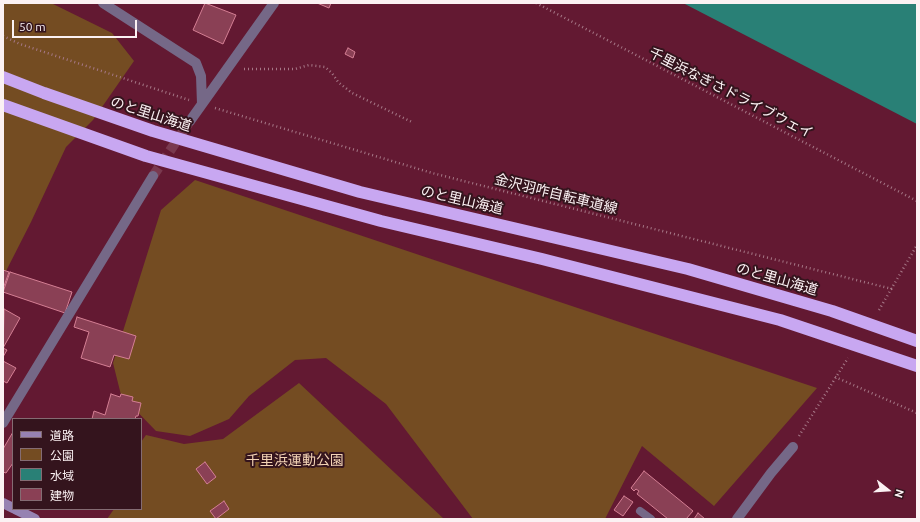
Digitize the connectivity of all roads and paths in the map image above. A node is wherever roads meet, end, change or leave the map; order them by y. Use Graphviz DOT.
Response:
graph roads {
  1 [pos="102,3"];
  2 [pos="274,3"];
  3 [pos="536,3"];
  4 [pos="3,36"];
  5 [pos="229,66"];
  6 [pos="3,77"];
  7 [pos="186,99"];
  8 [pos="202,104"];
  9 [pos="3,105"];
  10 [pos="218,109"];
  11 [pos="190,121"];
  12 [pos="412,122"];
  13 [pos="153,176"];
  14 [pos="917,201"];
  15 [pos="917,245"];
  16 [pos="892,289"];
  17 [pos="878,310"];
  18 [pos="917,341"];
  19 [pos="848,358"];
  20 [pos="917,366"];
  21 [pos="835,377"];
  22 [pos="917,413"];
  23 [pos="3,422"];
  24 [pos="793,447"];
  25 [pos="17,510"];
  26 [pos="640,511"];
  27 [pos="29,518"];
  28 [pos="651,519"];
  29 [pos="737,519"];
  1 -- 8 [label="street"];
  2 -- 5 [label="street"];
  3 -- 14 [label="path, 千里浜なぎさドライブウェイ"];
  4 -- 7 [label="path"];
  5 -- 8 [label="street"];
  5 -- 12 [label="path"];
  6 -- 18 [label="highway, のと里山海道"];
  8 -- 11 [label="street"];
  9 -- 20 [label="highway"];
  10 -- 16 [label="path, 金沢羽咋自転車道線"];
  13 -- 23 [label="street"];
  15 -- 16 [label="path"];
  16 -- 17 [label="path"];
  19 -- 21 [label="path"];
  21 -- 22 [label="path"];
  21 -- 24 [label="path"];
  24 -- 29 [label="street"];
  25 -- 27 [label="street"];
  26 -- 28 [label="lane"];
}
